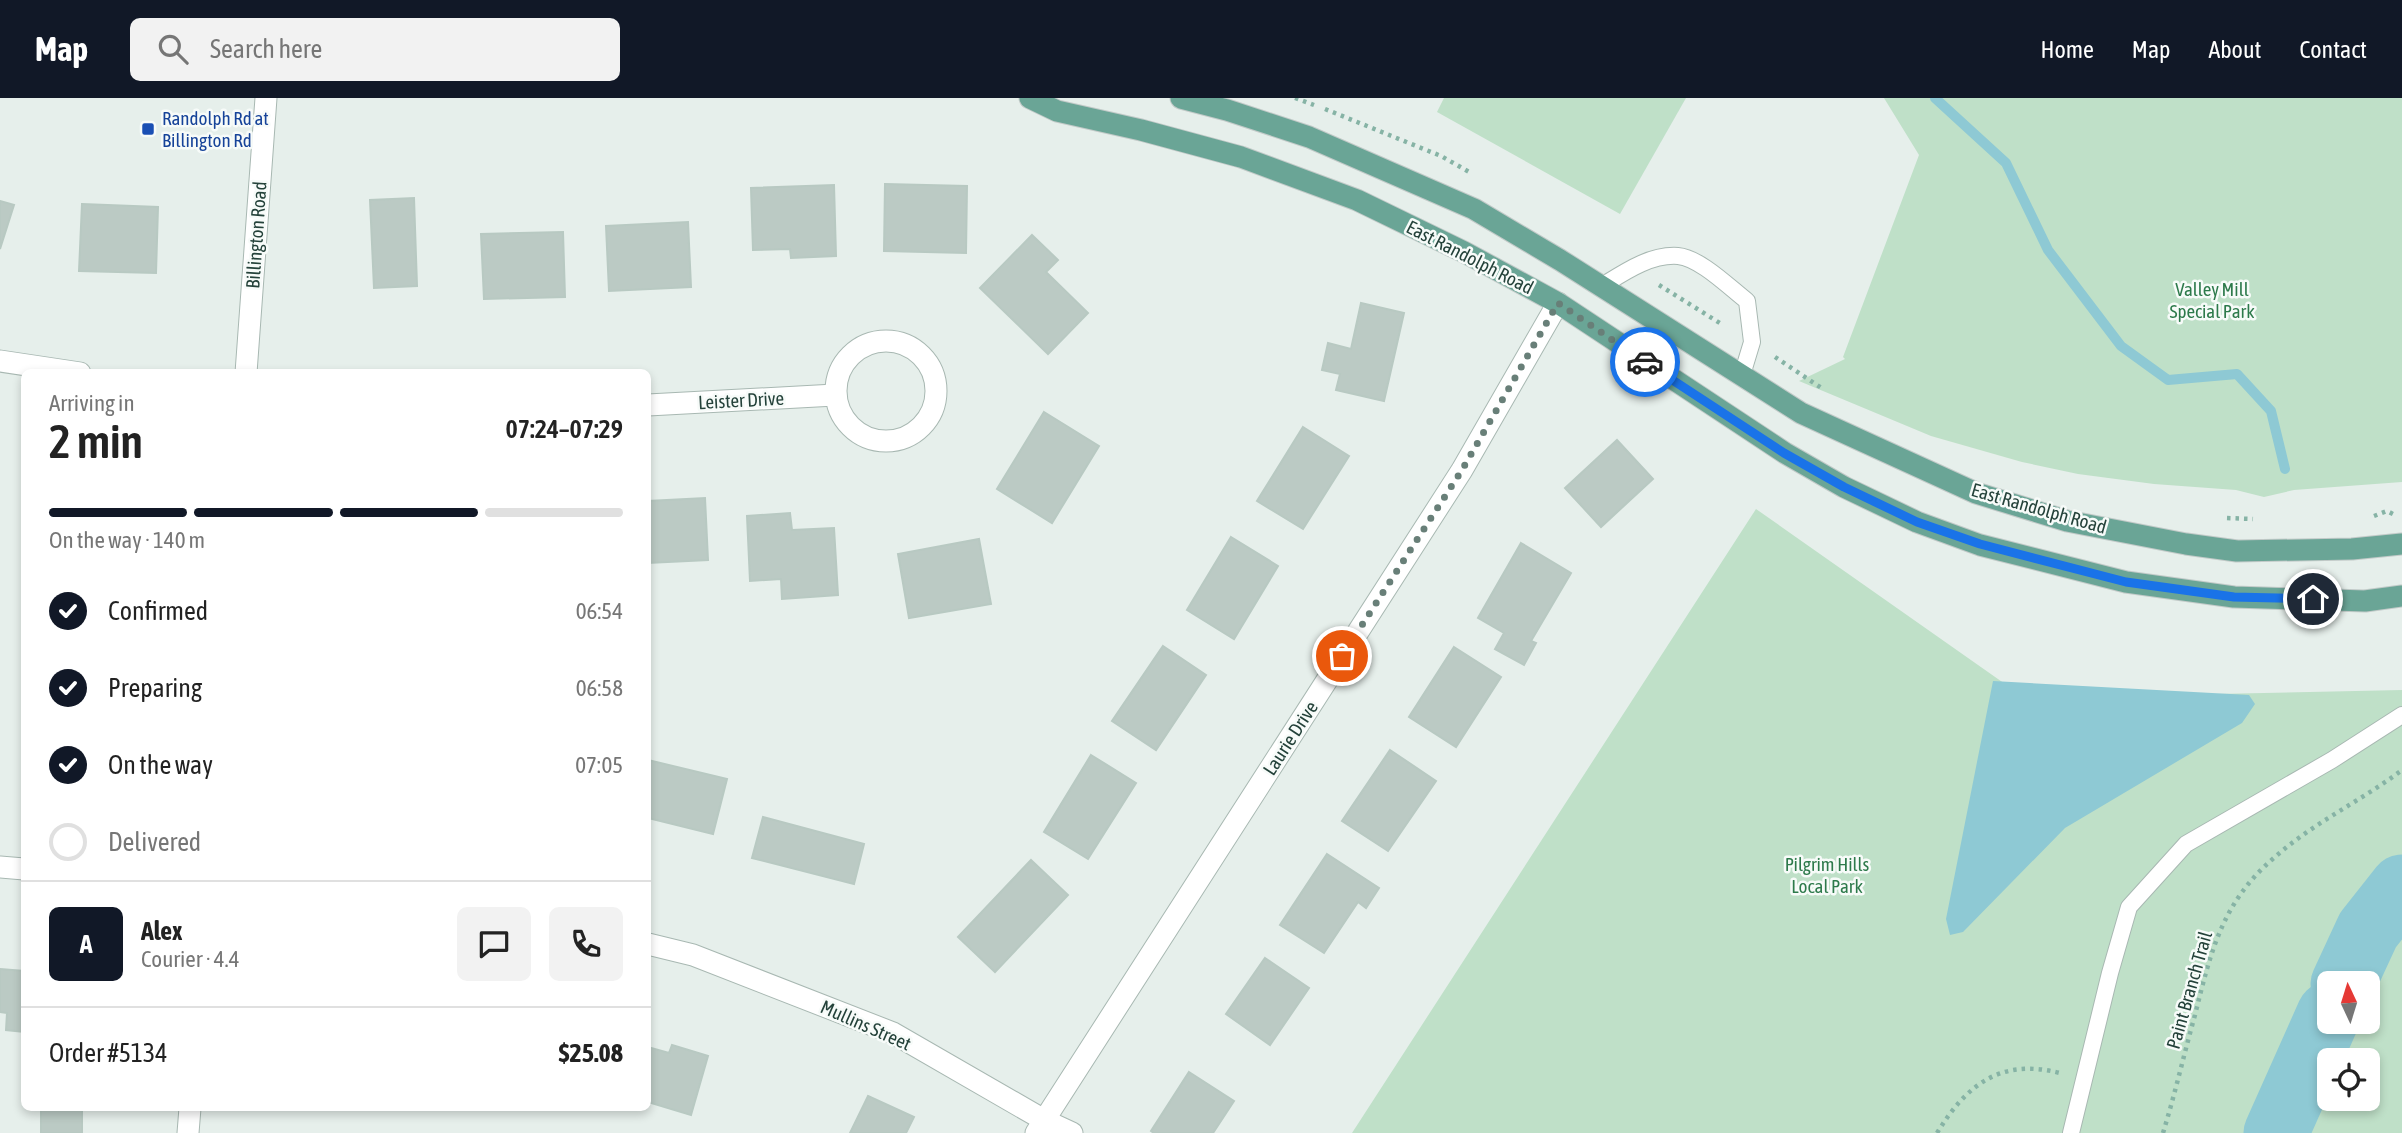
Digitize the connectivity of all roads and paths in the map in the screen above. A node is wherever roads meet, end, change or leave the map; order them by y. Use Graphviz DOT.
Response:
graph roads {
  1 [pos="266,98"];
  2 [pos="1030,98"];
  3 [pos="1181,98"];
  4 [pos="1295,98"];
  5 [pos="1475,176"];
  6 [pos="1631,268"];
  7 [pos="1602,286"];
  8 [pos="1558,303"];
  9 [pos="1752,342"];
  10 [pos="0,361"];
  11 [pos="53,369"];
  12 [pos="246,369"];
  13 [pos="1742,375"];
  14 [pos="1831,394"];
  15 [pos="835,395"];
  16 [pos="651,405"];
  17 [pos="2402,516"];
  18 [pos="2363,517"];
  19 [pos="2220,518"];
  20 [pos="2260,519"];
  21 [pos="2402,544"];
  22 [pos="2402,596"];
  23 [pos="2402,715"];
  24 [pos="2402,770"];
  25 [pos="0,867"];
  26 [pos="21,869"];
  27 [pos="651,945"];
  28 [pos="2084,1080"];
  29 [pos="190,1111"];
  30 [pos="1040,1127"];
  31 [pos="188,1133"];
  32 [pos="1072,1133"];
  33 [pos="1937,1133"];
  34 [pos="2071,1133"];
  35 [pos="2163,1133"];
  1 -- 12 [label="street, Billington Road"];
  2 -- 8 [label="main road, East Randolph Road"];
  3 -- 7 [label="main road, East Randolph Road"];
  4 -- 5 [label="path"];
  6 -- 7 [label="lane"];
  6 -- 9 [label="path"];
  6 -- 9 [label="lane"];
  7 -- 13 [label="main road, East Randolph Road"];
  8 -- 22 [label="main road, East Randolph Road"];
  8 -- 30 [label="street, Laurie Drive"];
  9 -- 13 [label="lane"];
  9 -- 14 [label="path"];
  10 -- 11 [label="street"];
  13 -- 21 [label="main road, East Randolph Road"];
  15 -- 15 [label="street"];
  15 -- 16 [label="street, Leister Drive"];
  17 -- 18 [label="path"];
  19 -- 20 [label="path"];
  23 -- 28 [label="lane"];
  24 -- 35 [label="path, Paint Branch Trail"];
  25 -- 26 [label="street"];
  27 -- 30 [label="street, Mullins Street"];
  28 -- 33 [label="path"];
  28 -- 34 [label="lane"];
  29 -- 31 [label="street"];
  30 -- 32 [label="street, Mullins Street"];
}
